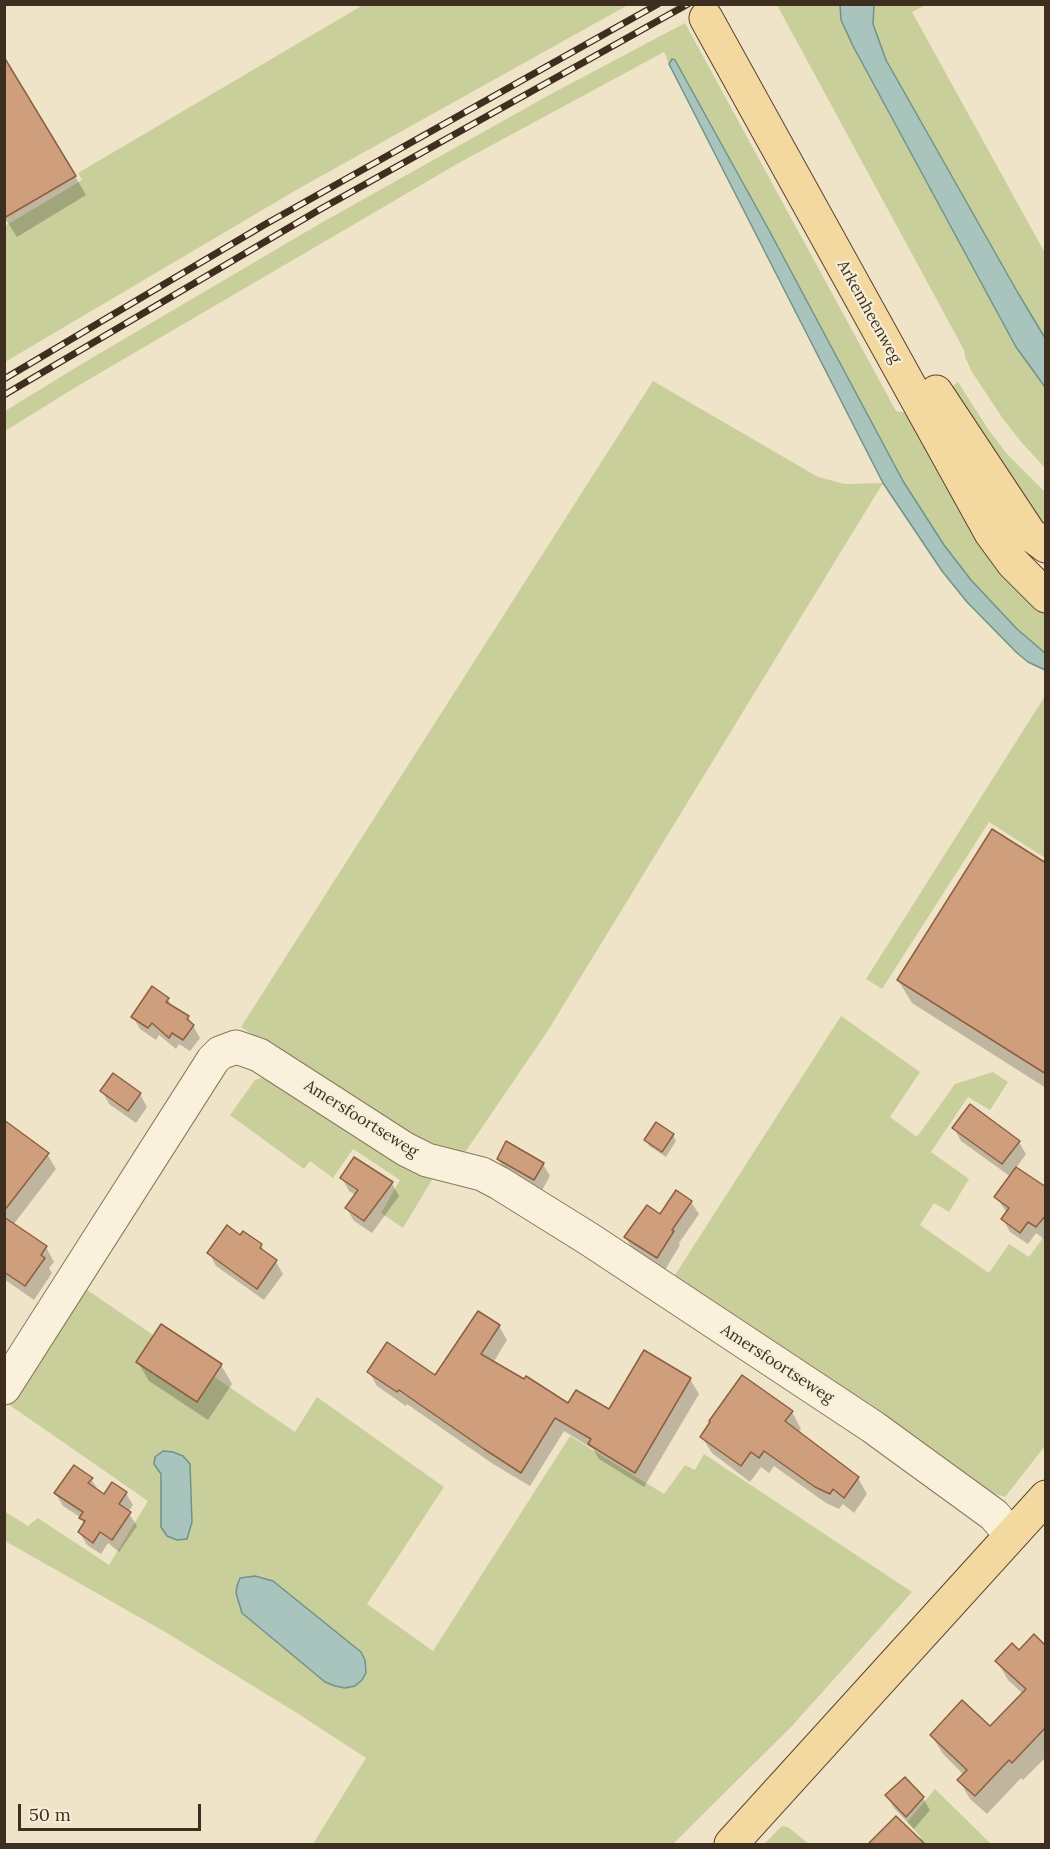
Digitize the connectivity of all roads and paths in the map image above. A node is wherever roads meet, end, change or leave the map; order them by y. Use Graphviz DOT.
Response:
graph roads {
  1 [pos="715,11"];
  2 [pos="1046,546"];
  3 [pos="1046,596"];
  4 [pos="4,1388"];
  5 [pos="1046,1497"];
  6 [pos="1011,1535"];
  7 [pos="731,1845"];
  1 -- 2 [label="main road, Arkemheenweg"];
  1 -- 3 [label="main road, Arkemheenweg"];
  4 -- 6 [label="street, Amersfoortseweg"];
  5 -- 6 [label="main road"];
  6 -- 7 [label="main road"];
}
